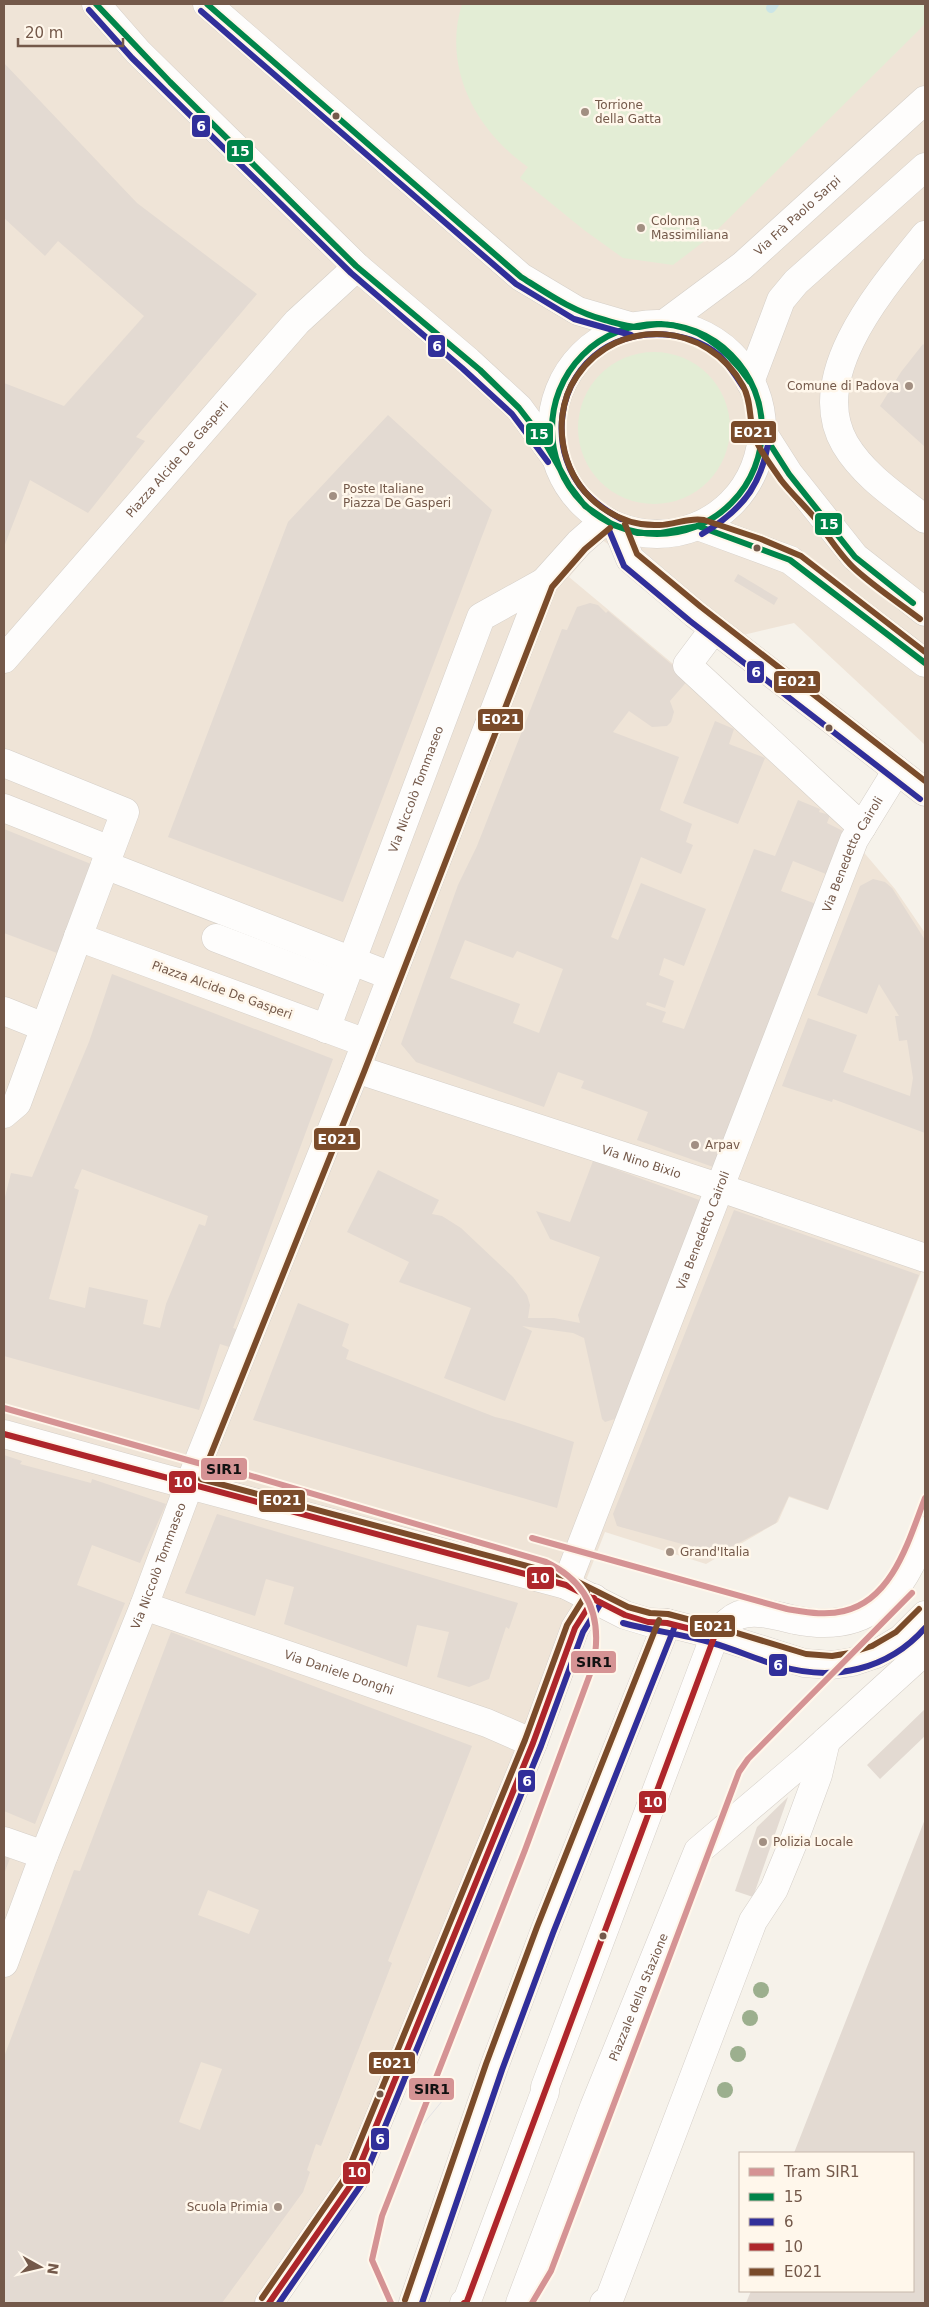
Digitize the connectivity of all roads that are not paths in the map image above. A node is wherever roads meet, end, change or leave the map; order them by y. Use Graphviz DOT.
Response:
graph roads {
  1 [pos="96,4"];
  2 [pos="207,4"];
  3 [pos="925,100"];
  4 [pos="925,167"];
  5 [pos="925,235"];
  6 [pos="357,267"];
  7 [pos="664,324"];
  8 [pos="633,327"];
  9 [pos="750,382"];
  10 [pos="761,430"];
  11 [pos="555,457"];
  12 [pos="925,519"];
  13 [pos="611,524"];
  14 [pos="698,526"];
  15 [pos="544,582"];
  16 [pos="925,612"];
  17 [pos="714,629"];
  18 [pos="4,659"];
  19 [pos="925,663"];
  20 [pos="4,764"];
  21 [pos="897,770"];
  22 [pos="925,792"];
  23 [pos="4,808"];
  24 [pos="862,827"];
  25 [pos="107,858"];
  26 [pos="78,937"];
  27 [pos="216,938"];
  28 [pos="352,960"];
  29 [pos="205,965"];
  30 [pos="391,976"];
  31 [pos="342,986"];
  32 [pos="4,1012"];
  33 [pos="329,1020"];
  34 [pos="44,1027"];
  35 [pos="366,1043"];
  36 [pos="356,1069"];
  37 [pos="4,1114"];
  38 [pos="721,1188"];
  39 [pos="925,1258"];
  40 [pos="4,1434"];
  41 [pos="189,1485"];
  42 [pos="925,1531"];
  43 [pos="566,1585"];
  44 [pos="594,1598"];
  45 [pos="144,1606"];
  46 [pos="925,1615"];
  47 [pos="667,1623"];
  48 [pos="715,1635"];
  49 [pos="925,1651"];
  50 [pos="826,1741"];
  51 [pos="533,1743"];
  52 [pos="4,1841"];
  53 [pos="44,1854"];
  54 [pos="4,1963"];
  55 [pos="352,2182"];
  56 [pos="269,2303"];
  57 [pos="293,2303"];
  58 [pos="413,2303"];
  59 [pos="464,2303"];
  60 [pos="520,2303"];
  61 [pos="604,2303"];
  1 -- 6 [label="street"];
  2 -- 8 [label="street"];
  3 -- 7 [label="street, Via Frà Paolo Sarpi"];
  4 -- 9 [label="street"];
  5 -- 12 [label="street"];
  6 -- 11 [label="street"];
  6 -- 18 [label="street, Piazza Alcide De Gasperi"];
  7 -- 8 [label="street"];
  7 -- 9 [label="street"];
  8 -- 11 [label="street"];
  9 -- 10 [label="street"];
  10 -- 14 [label="street"];
  10 -- 16 [label="street"];
  11 -- 13 [label="street"];
  13 -- 14 [label="street"];
  13 -- 15 [label="street, Via Niccolò Tommaseo"];
  13 -- 17 [label="street"];
  14 -- 19 [label="street"];
  15 -- 28 [label="street, Via Niccolò Tommaseo"];
  15 -- 30 [label="street, Via Niccolò Tommaseo"];
  17 -- 21 [label="street"];
  17 -- 24 [label="street"];
  20 -- 25 [label="street"];
  21 -- 22 [label="street"];
  21 -- 24 [label="street, Via Benedetto Cairoli"];
  23 -- 25 [label="street"];
  24 -- 38 [label="street, Via Benedetto Cairoli"];
  25 -- 26 [label="street"];
  25 -- 28 [label="street"];
  26 -- 33 [label="street, Piazza Alcide De Gasperi"];
  26 -- 34 [label="street"];
  27 -- 31 [label="street"];
  28 -- 30 [label="street"];
  28 -- 31 [label="street, Via Niccolò Tommaseo"];
  29 -- 33 [label="street"];
  30 -- 35 [label="street, Via Niccolò Tommaseo"];
  31 -- 33 [label="street, Via Niccolò Tommaseo"];
  32 -- 34 [label="street"];
  33 -- 35 [label="street, Piazza Alcide De Gasperi"];
  34 -- 37 [label="street"];
  35 -- 36 [label="street, Via Niccolò Tommaseo"];
  36 -- 38 [label="street, Via Nino Bixio"];
  36 -- 41 [label="street, Via Niccolò Tommaseo"];
  38 -- 39 [label="street, Via Nino Bixio"];
  38 -- 43 [label="street, Via Benedetto Cairoli"];
  40 -- 41 [label="street"];
  41 -- 43 [label="street"];
  41 -- 45 [label="street, Via Niccolò Tommaseo"];
  42 -- 48 [label="street"];
  43 -- 44 [label="street"];
  44 -- 47 [label="street"];
  44 -- 51 [label="street"];
  45 -- 51 [label="street, Via Daniele Donghi"];
  45 -- 53 [label="street, Via Niccolò Tommaseo"];
  46 -- 48 [label="street"];
  47 -- 48 [label="street"];
  47 -- 58 [label="street"];
  48 -- 59 [label="street"];
  49 -- 50 [label="street, Piazzale della Stazione"];
  50 -- 60 [label="street, Piazzale della Stazione"];
  50 -- 61 [label="street"];
  51 -- 55 [label="street"];
  52 -- 53 [label="street"];
  53 -- 54 [label="street, Via Niccolò Tommaseo"];
  55 -- 56 [label="street"];
  55 -- 57 [label="street"];
}
